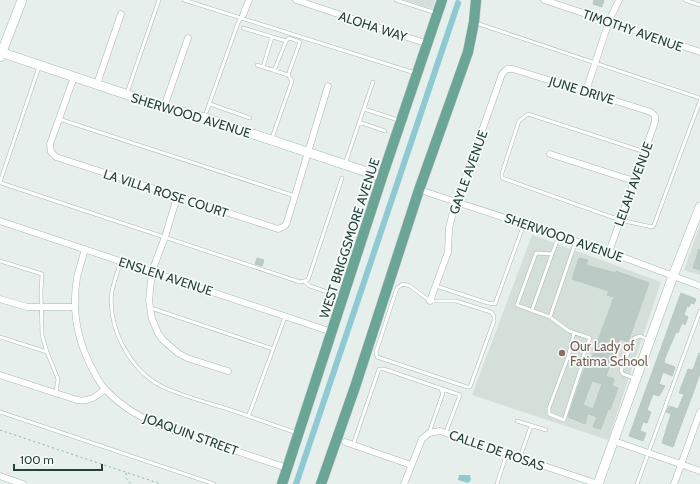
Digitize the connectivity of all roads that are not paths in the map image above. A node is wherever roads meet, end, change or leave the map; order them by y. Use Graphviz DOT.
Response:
graph roads {
  1 [pos="22,0"];
  2 [pos="159,0"];
  3 [pos="184,0"];
  4 [pos="249,0"];
  5 [pos="296,0"];
  6 [pos="396,0"];
  7 [pos="442,0"];
  8 [pos="476,0"];
  9 [pos="544,0"];
  10 [pos="619,0"];
  11 [pos="685,0"];
  12 [pos="700,5"];
  13 [pos="121,14"];
  14 [pos="438,14"];
  15 [pos="242,16"];
  16 [pos="474,22"];
  17 [pos="609,22"];
  18 [pos="243,28"];
  19 [pos="272,37"];
  20 [pos="188,38"];
  21 [pos="286,41"];
  22 [pos="428,44"];
  23 [pos="700,52"];
  24 [pos="1,54"];
  25 [pos="596,62"];
  26 [pos="257,65"];
  27 [pos="39,66"];
  28 [pos="263,67"];
  29 [pos="507,69"];
  30 [pos="274,71"];
  31 [pos="417,74"];
  32 [pos="288,75"];
  33 [pos="74,77"];
  34 [pos="373,82"];
  35 [pos="97,84"];
  36 [pos="328,86"];
  37 [pos="586,91"];
  38 [pos="126,94"];
  39 [pos="700,98"];
  40 [pos="700,101"];
  41 [pos="210,104"];
  42 [pos="164,107"];
  43 [pos="364,109"];
  44 [pos="655,116"];
  45 [pos="205,118"];
  46 [pos="250,118"];
  47 [pos="59,119"];
  48 [pos="401,121"];
  49 [pos="359,122"];
  50 [pos="385,130"];
  51 [pos="271,140"];
  52 [pos="308,152"];
  53 [pos="645,152"];
  54 [pos="550,154"];
  55 [pos="345,165"];
  56 [pos="382,177"];
  57 [pos="342,178"];
  58 [pos="0,182"];
  59 [pos="634,182"];
  60 [pos="426,192"];
  61 [pos="295,196"];
  62 [pos="177,197"];
  63 [pos="457,202"];
  64 [pos="700,207"];
  65 [pos="620,220"];
  66 [pos="0,221"];
  67 [pos="524,224"];
  68 [pos="559,235"];
  69 [pos="165,237"];
  70 [pos="576,241"];
  71 [pos="85,249"];
  72 [pos="609,252"];
  73 [pos="552,254"];
  74 [pos="0,261"];
  75 [pos="121,261"];
  76 [pos="152,271"];
  77 [pos="674,276"];
  78 [pos="305,282"];
  79 [pos="436,286"];
  80 [pos="700,286"];
  81 [pos="343,297"];
  82 [pos="0,299"];
  83 [pos="430,301"];
  84 [pos="74,307"];
  85 [pos="42,308"];
  86 [pos="149,308"];
  87 [pos="532,310"];
  88 [pos="700,311"];
  89 [pos="285,316"];
  90 [pos="550,317"];
  91 [pos="332,332"];
  92 [pos="574,333"];
  93 [pos="0,337"];
  94 [pos="651,340"];
  95 [pos="273,349"];
  96 [pos="47,352"];
  97 [pos="568,357"];
  98 [pos="581,362"];
  99 [pos="228,371"];
  100 [pos="0,375"];
  101 [pos="637,379"];
  102 [pos="440,388"];
  103 [pos="105,389"];
  104 [pos="56,394"];
  105 [pos="0,412"];
  106 [pos="700,412"];
  107 [pos="248,416"];
  108 [pos="517,421"];
  109 [pos="531,426"];
  110 [pos="546,430"];
  111 [pos="446,432"];
  112 [pos="429,433"];
  113 [pos="298,434"];
  114 [pos="344,442"];
  115 [pos="614,442"];
  116 [pos="353,444"];
  117 [pos="507,453"];
  118 [pos="648,453"];
  119 [pos="520,457"];
  120 [pos="411,465"];
  121 [pos="681,465"];
  122 [pos="287,468"];
  123 [pos="700,471"];
  124 [pos="0,476"];
  125 [pos="23,484"];
  126 [pos="214,484"];
  127 [pos="282,484"];
  128 [pos="321,484"];
  129 [pos="404,484"];
  130 [pos="497,484"];
  131 [pos="598,484"];
  132 [pos="637,484"];
  133 [pos="674,484"];
  1 -- 24 [label="street"];
  2 -- 38 [label="lane"];
  3 -- 15 [label="lane"];
  4 -- 15 [label="street"];
  5 -- 22 [label="street, ALOHA WAY"];
  6 -- 14 [label="lane"];
  7 -- 14 [label="main road, WEST BRIGGSMORE AVENUE"];
  8 -- 16 [label="main road"];
  9 -- 17 [label="street, TIMOTHY AVENUE"];
  10 -- 17 [label="street"];
  11 -- 12 [label="lane"];
  13 -- 35 [label="street"];
  14 -- 22 [label="main road, WEST BRIGGSMORE AVENUE"];
  15 -- 31 [label="lane"];
  15 -- 41 [label="lane"];
  16 -- 25 [label="lane"];
  16 -- 128 [label="main road"];
  17 -- 23 [label="street, TIMOTHY AVENUE"];
  17 -- 25 [label="street"];
  18 -- 19 [label="lane"];
  19 -- 21 [label="lane"];
  19 -- 28 [label="lane"];
  20 -- 42 [label="street"];
  21 -- 30 [label="lane"];
  21 -- 32 [label="lane"];
  22 -- 31 [label="main road, WEST BRIGGSMORE AVENUE"];
  24 -- 27 [label="street, SHERWOOD AVENUE"];
  25 -- 37 [label="street"];
  25 -- 39 [label="lane"];
  26 -- 28 [label="lane"];
  27 -- 33 [label="street, SHERWOOD AVENUE"];
  27 -- 58 [label="lane"];
  28 -- 30 [label="lane"];
  29 -- 37 [label="street, JUNE DRIVE"];
  29 -- 63 [label="street, GAYLE AVENUE"];
  30 -- 32 [label="lane"];
  31 -- 48 [label="main road, WEST BRIGGSMORE AVENUE"];
  32 -- 51 [label="lane"];
  33 -- 35 [label="street, SHERWOOD AVENUE"];
  33 -- 47 [label="street, LA VILLA ROSE COURT"];
  34 -- 43 [label="lane"];
  35 -- 38 [label="street, SHERWOOD AVENUE"];
  36 -- 52 [label="street, LA VILLA ROSE COURT"];
  37 -- 44 [label="street, JUNE DRIVE"];
  38 -- 42 [label="street, SHERWOOD AVENUE"];
  40 -- 65 [label="lane"];
  41 -- 45 [label="lane"];
  41 -- 46 [label="lane"];
  42 -- 45 [label="street, SHERWOOD AVENUE"];
  43 -- 48 [label="lane"];
  43 -- 49 [label="lane"];
  44 -- 53 [label="street, LELAH AVENUE"];
  45 -- 51 [label="street, SHERWOOD AVENUE"];
  47 -- 61 [label="lane"];
  47 -- 62 [label="street, LA VILLA ROSE COURT"];
  48 -- 56 [label="main road, WEST BRIGGSMORE AVENUE"];
  49 -- 50 [label="lane"];
  49 -- 55 [label="lane"];
  51 -- 52 [label="street, SHERWOOD AVENUE"];
  52 -- 55 [label="street, SHERWOOD AVENUE"];
  52 -- 61 [label="street, LA VILLA ROSE COURT"];
  53 -- 59 [label="street, LELAH AVENUE"];
  53 -- 65 [label="lane"];
  54 -- 59 [label="street"];
  55 -- 56 [label="street, SHERWOOD AVENUE"];
  56 -- 81 [label="main road, WEST BRIGGSMORE AVENUE"];
  57 -- 78 [label="lane"];
  58 -- 69 [label="lane"];
  59 -- 65 [label="street, LELAH AVENUE"];
  60 -- 63 [label="street, SHERWOOD AVENUE"];
  61 -- 62 [label="street, LA VILLA ROSE COURT"];
  62 -- 69 [label="street"];
  63 -- 67 [label="street, SHERWOOD AVENUE"];
  63 -- 79 [label="street, GAYLE AVENUE"];
  64 -- 77 [label="street"];
  65 -- 72 [label="street, LELAH AVENUE"];
  66 -- 71 [label="street, ENSLEN AVENUE"];
  67 -- 68 [label="street, SHERWOOD AVENUE"];
  67 -- 79 [label="lane"];
  68 -- 70 [label="street, SHERWOOD AVENUE"];
  68 -- 73 [label="lane"];
  69 -- 76 [label="street"];
  69 -- 78 [label="lane"];
  70 -- 72 [label="street, SHERWOOD AVENUE"];
  70 -- 90 [label="lane"];
  71 -- 75 [label="street, ENSLEN AVENUE"];
  71 -- 84 [label="street, JOAQUIN STREET"];
  72 -- 77 [label="street, SHERWOOD AVENUE"];
  73 -- 87 [label="lane"];
  73 -- 87 [label="lane"];
  74 -- 85 [label="lane"];
  75 -- 76 [label="street, ENSLEN AVENUE"];
  75 -- 107 [label="lane"];
  76 -- 86 [label="street"];
  76 -- 89 [label="street, ENSLEN AVENUE"];
  77 -- 80 [label="street, SHERWOOD AVENUE"];
  77 -- 94 [label="street"];
  78 -- 81 [label="lane"];
  79 -- 83 [label="street, GAYLE AVENUE"];
  81 -- 91 [label="main road, WEST BRIGGSMORE AVENUE"];
  82 -- 85 [label="street"];
  83 -- 83 [label="lane"];
  84 -- 85 [label="street"];
  84 -- 103 [label="street, JOAQUIN STREET"];
  85 -- 96 [label="lane"];
  86 -- 95 [label="lane"];
  86 -- 99 [label="street"];
  87 -- 90 [label="lane"];
  88 -- 118 [label="lane"];
  89 -- 91 [label="street, ENSLEN AVENUE"];
  89 -- 95 [label="lane"];
  90 -- 92 [label="lane"];
  91 -- 113 [label="main road, WEST BRIGGSMORE AVENUE"];
  92 -- 97 [label="lane"];
  92 -- 98 [label="lane"];
  93 -- 96 [label="lane"];
  94 -- 101 [label="street"];
  94 -- 101 [label="lane"];
  95 -- 107 [label="lane"];
  96 -- 104 [label="lane"];
  97 -- 98 [label="lane"];
  97 -- 98 [label="lane"];
  100 -- 104 [label="street"];
  101 -- 115 [label="street"];
  102 -- 111 [label="lane"];
  102 -- 112 [label="lane"];
  102 -- 116 [label="lane"];
  103 -- 104 [label="street"];
  103 -- 122 [label="street, JOAQUIN STREET"];
  105 -- 126 [label="lane"];
  106 -- 121 [label="street"];
  107 -- 113 [label="lane"];
  108 -- 109 [label="lane"];
  109 -- 110 [label="lane"];
  109 -- 119 [label="lane"];
  111 -- 112 [label="street, CALLE DE ROSAS"];
  111 -- 117 [label="street, CALLE DE ROSAS"];
  112 -- 120 [label="street"];
  113 -- 122 [label="main road, WEST BRIGGSMORE AVENUE"];
  114 -- 116 [label="street"];
  115 -- 118 [label="street"];
  115 -- 131 [label="street"];
  116 -- 120 [label="street"];
  117 -- 119 [label="street, CALLE DE ROSAS"];
  117 -- 130 [label="lane"];
  118 -- 121 [label="street"];
  118 -- 132 [label="lane"];
  119 -- 131 [label="street, CALLE DE ROSAS"];
  120 -- 129 [label="street"];
  121 -- 123 [label="street"];
  121 -- 133 [label="street"];
  122 -- 127 [label="main road, WEST BRIGGSMORE AVENUE"];
  124 -- 125 [label="street"];
}
